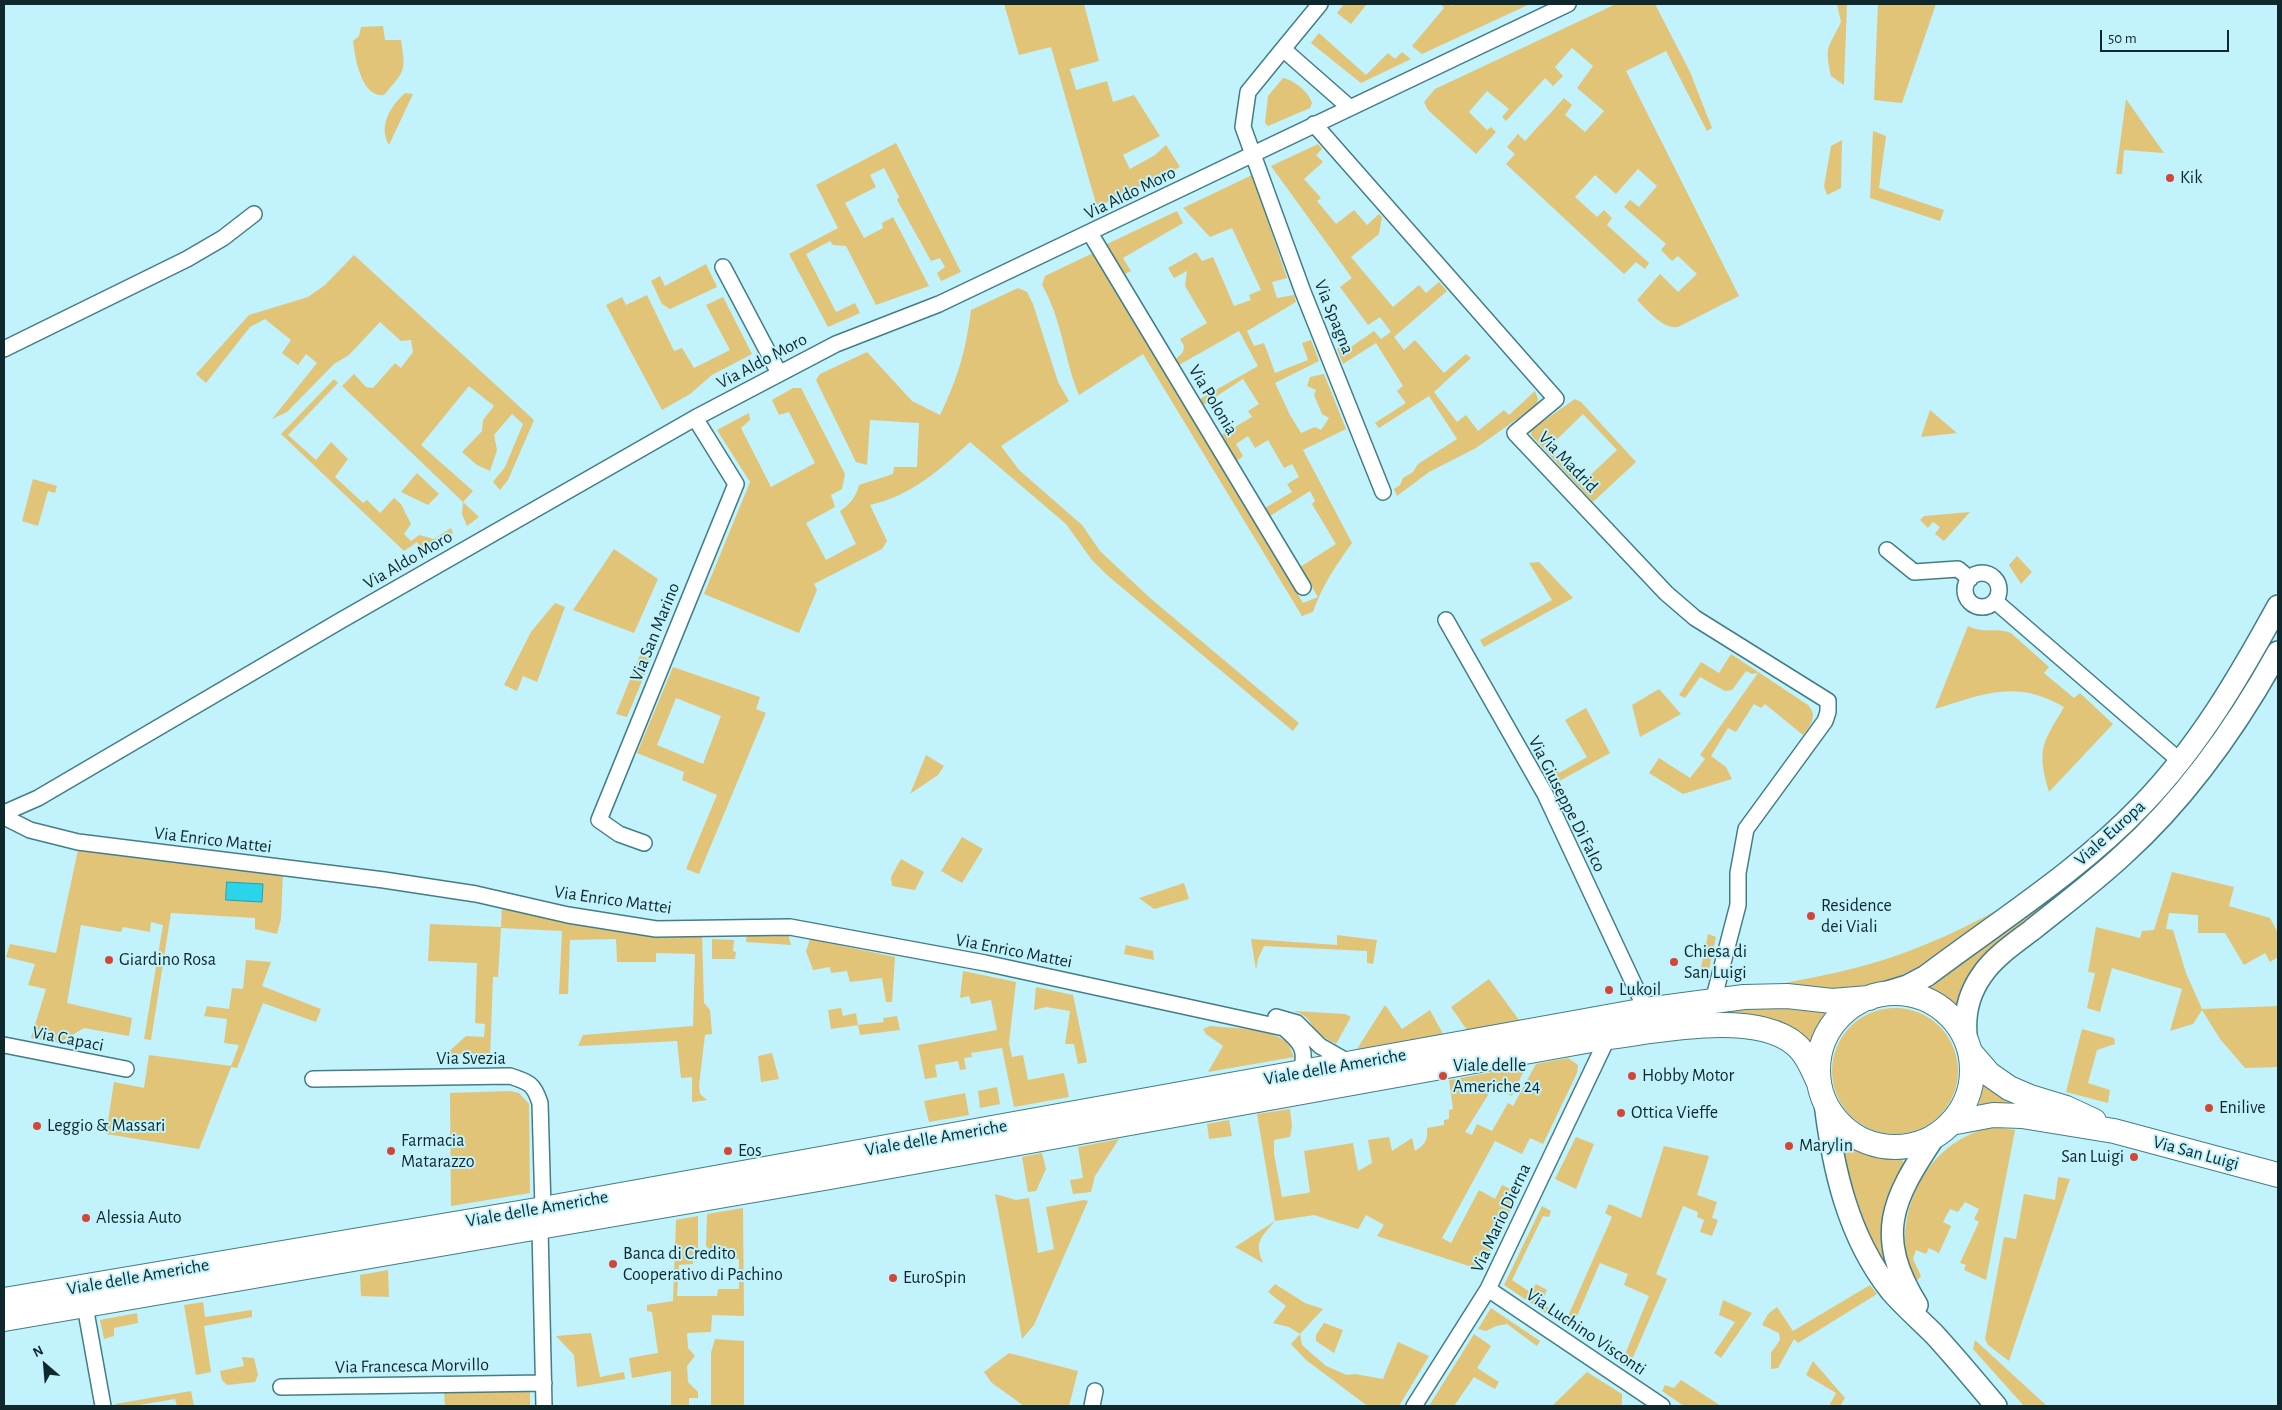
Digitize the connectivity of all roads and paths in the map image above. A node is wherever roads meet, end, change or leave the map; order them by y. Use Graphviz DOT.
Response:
graph roads {
  1 [pos="1320,4"];
  2 [pos="1568,4"];
  3 [pos="1283,48"];
  4 [pos="1349,107"];
  5 [pos="1314,124"];
  6 [pos="1253,154"];
  7 [pos="254,214"];
  8 [pos="1090,233"];
  9 [pos="723,267"];
  10 [pos="4,349"];
  11 [pos="779,374"];
  12 [pos="695,418"];
  13 [pos="1383,492"];
  14 [pos="1887,550"];
  15 [pos="1970,579"];
  16 [pos="1303,587"];
  17 [pos="1995,601"];
  18 [pos="2278,606"];
  19 [pos="1446,620"];
  20 [pos="2278,652"];
  21 [pos="2180,761"];
  22 [pos="4,813"];
  23 [pos="4,817"];
  24 [pos="644,843"];
  25 [pos="1874,996"];
  26 [pos="1713,1001"];
  27 [pos="1646,1010"];
  28 [pos="1248,1020"];
  29 [pos="1608,1037"];
  30 [pos="4,1045"];
  31 [pos="1969,1048"];
  32 [pos="1352,1064"];
  33 [pos="126,1069"];
  34 [pos="1301,1073"];
  35 [pos="313,1079"];
  36 [pos="1822,1093"];
  37 [pos="1943,1130"];
  38 [pos="2114,1131"];
  39 [pos="2278,1175"];
  40 [pos="542,1218"];
  41 [pos="1488,1288"];
  42 [pos="4,1300"];
  43 [pos="85,1306"];
  44 [pos="4,1320"];
  45 [pos="1935,1336"];
  46 [pos="544,1383"];
  47 [pos="281,1387"];
  48 [pos="1095,1391"];
  49 [pos="103,1406"];
  50 [pos="544,1406"];
  51 [pos="1092,1406"];
  52 [pos="1414,1406"];
  53 [pos="1662,1406"];
  54 [pos="1996,1406"];
  1 -- 3 [label="street, Via Spagna"];
  2 -- 4 [label="street, Via Aldo Moro"];
  3 -- 4 [label="street"];
  3 -- 6 [label="street, Via Spagna"];
  4 -- 5 [label="street, Via Aldo Moro"];
  5 -- 6 [label="street, Via Aldo Moro"];
  5 -- 26 [label="street, Via Madrid"];
  6 -- 8 [label="street, Via Aldo Moro"];
  6 -- 13 [label="street, Via Spagna"];
  7 -- 10 [label="street"];
  8 -- 11 [label="street, Via Aldo Moro"];
  8 -- 16 [label="street, Via Polonia"];
  9 -- 11 [label="street"];
  11 -- 12 [label="street, Via Aldo Moro"];
  12 -- 22 [label="street, Via Aldo Moro"];
  12 -- 24 [label="street, Via San Marino"];
  14 -- 15 [label="street"];
  15 -- 17 [label="street"];
  15 -- 17 [label="street"];
  17 -- 21 [label="street"];
  18 -- 21 [label="main road, Viale Europa"];
  19 -- 27 [label="street, Via Giuseppe Di Falco"];
  20 -- 31 [label="main road, Viale Europa"];
  21 -- 25 [label="main road, Viale Europa"];
  23 -- 28 [label="street, Via Enrico Mattei"];
  25 -- 26 [label="main road, Viale delle Americhe"];
  25 -- 31 [label="main road"];
  25 -- 36 [label="main road"];
  26 -- 27 [label="main road, Viale delle Americhe"];
  27 -- 32 [label="main road, Viale delle Americhe"];
  28 -- 32 [label="street"];
  28 -- 34 [label="street, Via Enrico Mattei"];
  29 -- 36 [label="main road, Viale delle Americhe"];
  29 -- 40 [label="main road, Viale delle Americhe"];
  29 -- 41 [label="street, Via Mario Dierna"];
  30 -- 33 [label="street, Via Capaci"];
  31 -- 37 [label="main road"];
  31 -- 38 [label="main road"];
  32 -- 34 [label="main road, Viale delle Americhe"];
  34 -- 40 [label="main road, Viale delle Americhe"];
  35 -- 40 [label="street, Via Svezia"];
  36 -- 37 [label="main road"];
  36 -- 45 [label="main road"];
  37 -- 38 [label="main road"];
  37 -- 45 [label="main road"];
  38 -- 39 [label="main road, Via San Luigi"];
  40 -- 42 [label="main road, Viale delle Americhe"];
  40 -- 43 [label="main road, Viale delle Americhe"];
  40 -- 46 [label="street, Via Svezia"];
  41 -- 52 [label="street, Via Mario Dierna"];
  41 -- 53 [label="street, Via Luchino Visconti"];
  43 -- 44 [label="main road, Viale delle Americhe"];
  43 -- 49 [label="street"];
  45 -- 54 [label="main road"];
  46 -- 47 [label="street, Via Francesca Morvillo"];
  46 -- 50 [label="street, Via Svezia"];
  48 -- 51 [label="street"];
}
